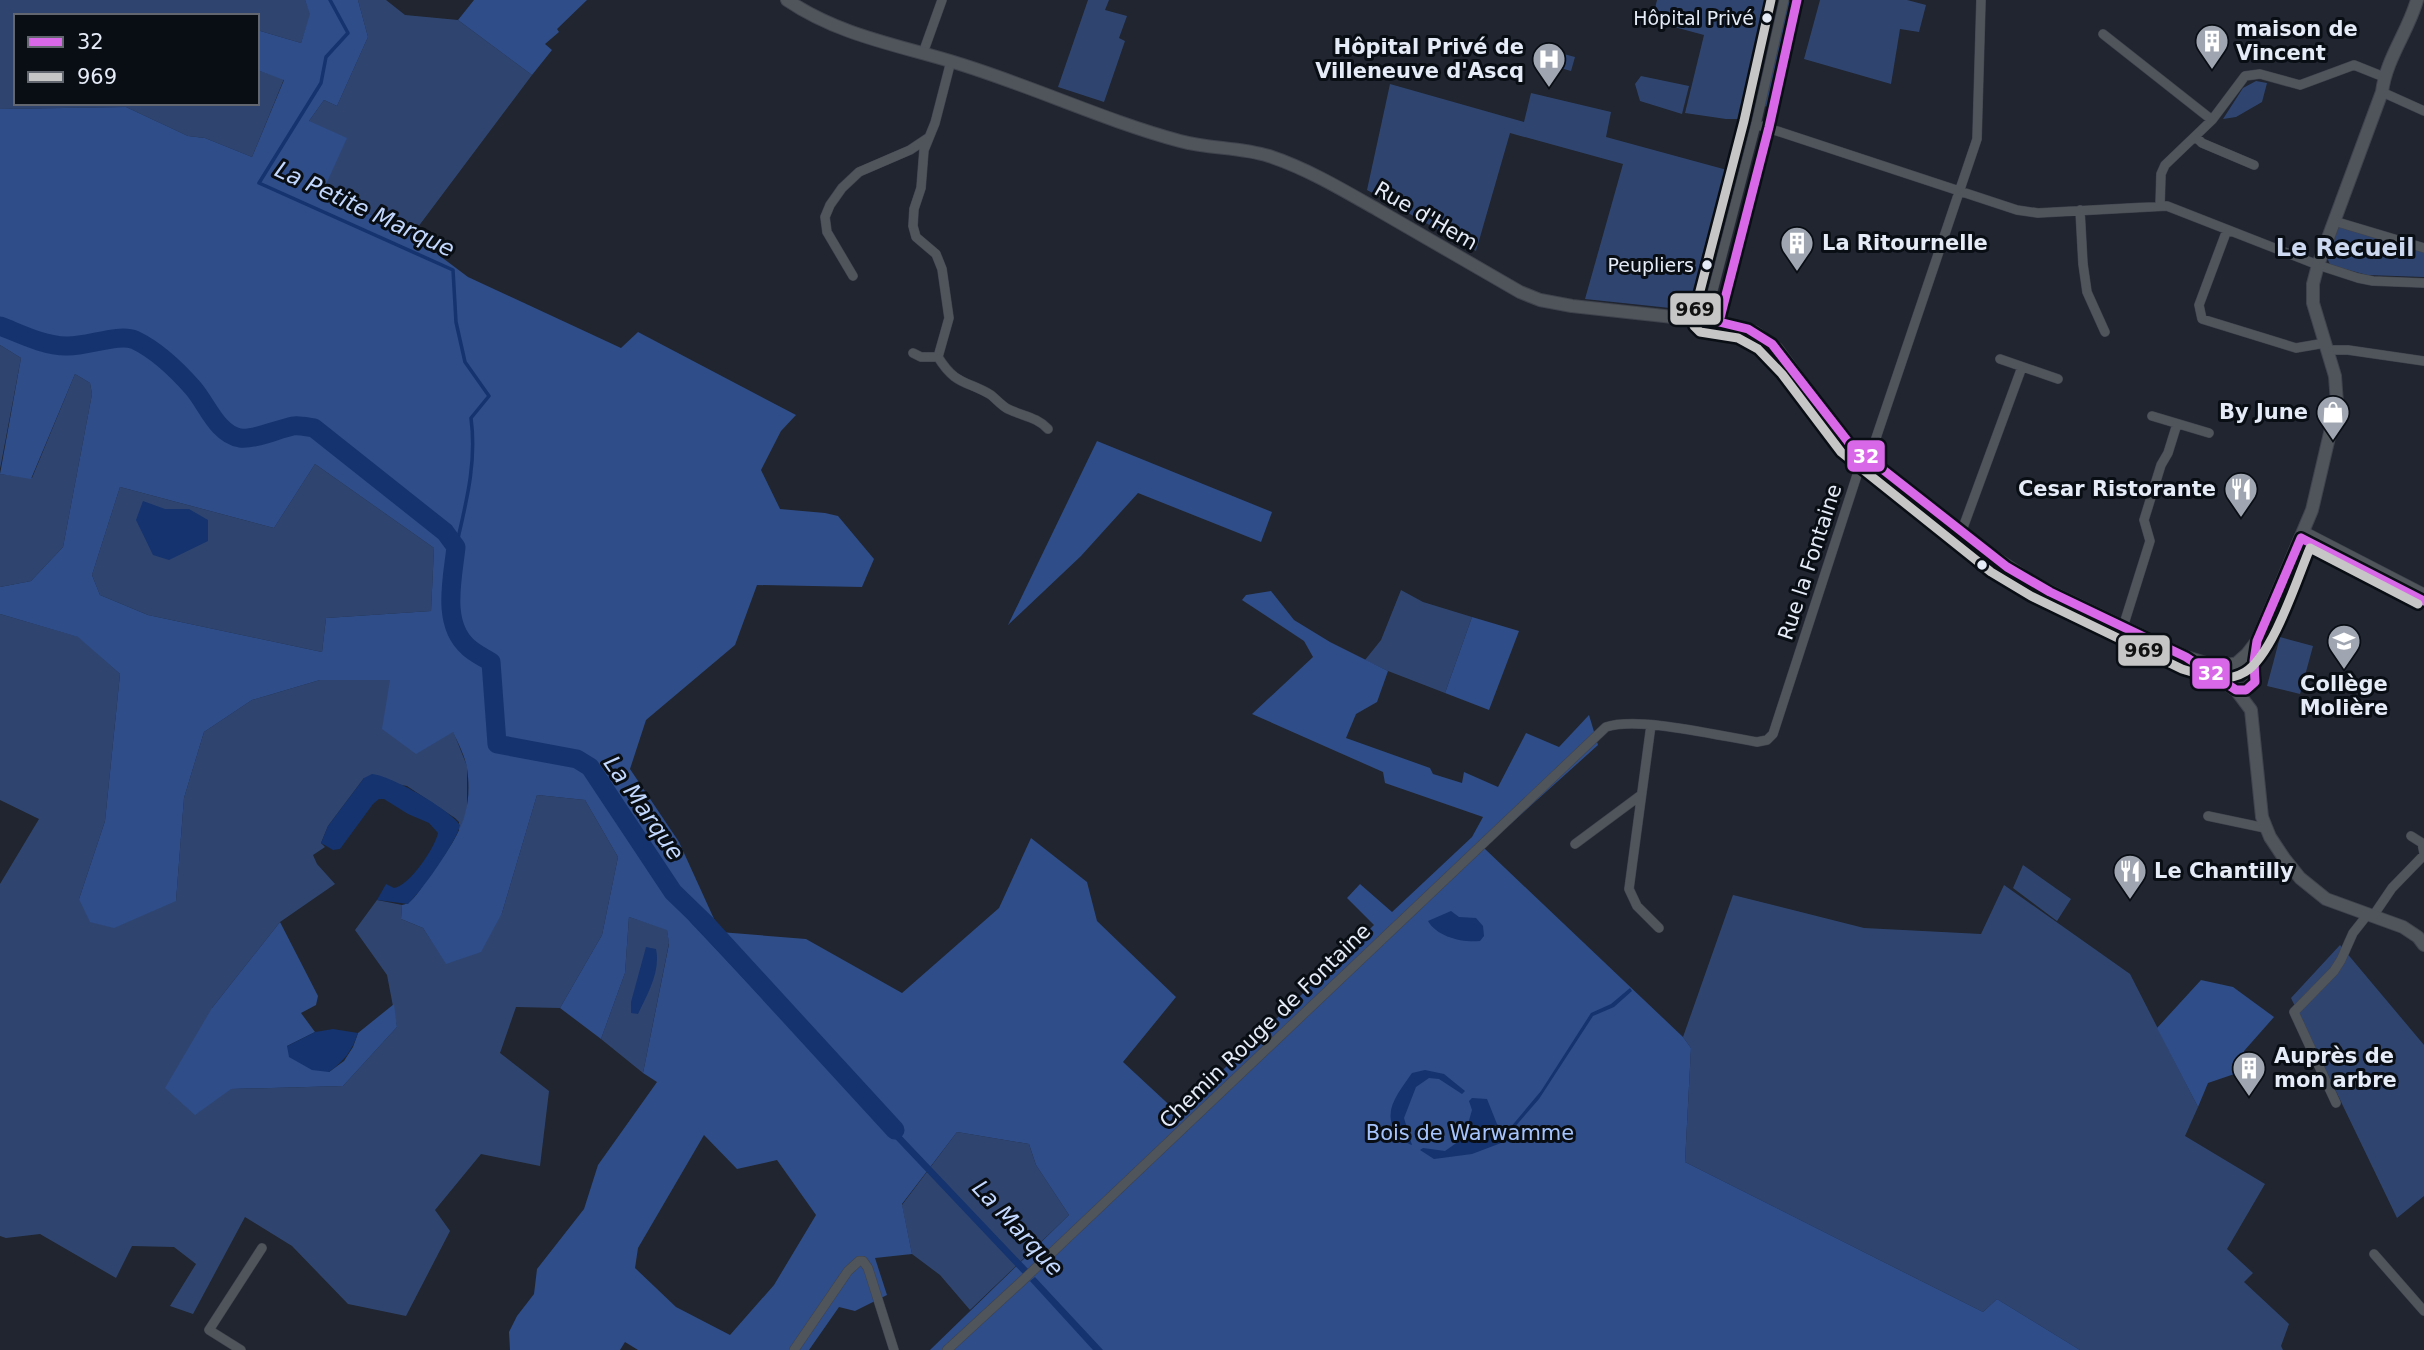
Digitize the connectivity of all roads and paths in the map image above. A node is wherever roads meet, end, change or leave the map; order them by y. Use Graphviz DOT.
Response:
graph roads {
  1 [pos="787,0"];
  2 [pos="942,0"];
  3 [pos="1784,0"];
  4 [pos="1797,0"];
  5 [pos="1981,0"];
  6 [pos="2417,0"];
  7 [pos="2103,34"];
  8 [pos="923,53"];
  9 [pos="951,61"];
  10 [pos="2384,77"];
  11 [pos="2382,92"];
  12 [pos="2424,111"];
  13 [pos="2213,120"];
  14 [pos="1756,124"];
  15 [pos="1769,127"];
  16 [pos="2196,137"];
  17 [pos="928,138"];
  18 [pos="2254,164"];
  19 [pos="1960,191"];
  20 [pos="2160,206"];
  21 [pos="2080,210"];
  22 [pos="2334,220"];
  23 [pos="2227,230"];
  24 [pos="2424,247"];
  25 [pos="2318,265"];
  26 [pos="853,276"];
  27 [pos="2424,284"];
  28 [pos="1705,321"];
  29 [pos="1719,322"];
  30 [pos="2105,332"];
  31 [pos="2326,347"];
  32 [pos="913,353"];
  33 [pos="938,357"];
  34 [pos="2000,359"];
  35 [pos="2424,361"];
  36 [pos="2022,367"];
  37 [pos="2058,379"];
  38 [pos="2152,416"];
  39 [pos="2177,424"];
  40 [pos="1048,429"];
  41 [pos="2209,433"];
  42 [pos="1866,458"];
  43 [pos="1961,533"];
  44 [pos="2303,535"];
  45 [pos="2424,593"];
  46 [pos="2424,601"];
  47 [pos="2123,627"];
  48 [pos="2258,641"];
  49 [pos="2186,657"];
  50 [pos="2235,663"];
  51 [pos="2254,677"];
  52 [pos="2234,688"];
  53 [pos="2253,724"];
  54 [pos="1651,725"];
  55 [pos="1606,727"];
  56 [pos="1641,795"];
  57 [pos="2208,816"];
  58 [pos="2265,828"];
  59 [pos="2410,836"];
  60 [pos="1575,844"];
  61 [pos="2424,854"];
  62 [pos="2370,915"];
  63 [pos="1659,928"];
  64 [pos="2424,944"];
  65 [pos="2336,1103"];
  66 [pos="262,1248"];
  67 [pos="2374,1254"];
  68 [pos="2424,1311"];
  69 [pos="241,1350"];
  70 [pos="794,1350"];
  71 [pos="894,1350"];
  72 [pos="947,1350"];
  1 -- 8 [label="street, Rue d'Hem"];
  2 -- 8 [label="street"];
  3 -- 14 [label="street"];
  4 -- 15 [label="street"];
  5 -- 19 [label="street, Rue la Fontaine"];
  6 -- 10 [label="street"];
  7 -- 13 [label="street"];
  8 -- 9 [label="street, Rue d'Hem"];
  9 -- 17 [label="street"];
  9 -- 28 [label="street, Rue d'Hem"];
  10 -- 11 [label="street"];
  10 -- 13 [label="street"];
  11 -- 12 [label="street"];
  11 -- 22 [label="street"];
  13 -- 16 [label="street"];
  14 -- 15 [label="street"];
  14 -- 28 [label="street"];
  15 -- 19 [label="street"];
  15 -- 29 [label="street"];
  16 -- 18 [label="street"];
  16 -- 20 [label="street"];
  17 -- 26 [label="street"];
  17 -- 33 [label="street"];
  19 -- 21 [label="street"];
  19 -- 42 [label="street, Rue la Fontaine"];
  20 -- 21 [label="street"];
  20 -- 23 [label="street"];
  21 -- 30 [label="street"];
  22 -- 24 [label="street"];
  22 -- 25 [label="street"];
  23 -- 25 [label="street"];
  23 -- 31 [label="street"];
  25 -- 27 [label="street"];
  25 -- 31 [label="street"];
  28 -- 29 [label="street, Rue d'Hem"];
  29 -- 42 [label="street, Rue d'Hem"];
  31 -- 35 [label="street"];
  31 -- 44 [label="street"];
  32 -- 33 [label="street"];
  33 -- 40 [label="street"];
  34 -- 36 [label="street"];
  36 -- 37 [label="street"];
  36 -- 43 [label="street"];
  38 -- 39 [label="street"];
  39 -- 41 [label="street"];
  39 -- 47 [label="street"];
  42 -- 43 [label="street, Rue d'Hem"];
  42 -- 54 [label="street, Rue la Fontaine"];
  43 -- 47 [label="street, Rue d'Hem"];
  44 -- 45 [label="street"];
  44 -- 46 [label="street"];
  44 -- 48 [label="street"];
  47 -- 49 [label="street, Rue d'Hem"];
  48 -- 50 [label="street"];
  48 -- 51 [label="street"];
  49 -- 50 [label="street"];
  49 -- 52 [label="street"];
  50 -- 51 [label="street"];
  50 -- 52 [label="street"];
  51 -- 52 [label="street"];
  51 -- 53 [label="street"];
  52 -- 53 [label="street"];
  53 -- 58 [label="street"];
  54 -- 55 [label="street, Rue la Fontaine"];
  54 -- 56 [label="street"];
  55 -- 72 [label="street, Chemin Rouge de Fontaine"];
  56 -- 60 [label="street"];
  56 -- 63 [label="street"];
  57 -- 58 [label="street"];
  58 -- 62 [label="street"];
  59 -- 61 [label="street"];
  61 -- 62 [label="street"];
  62 -- 64 [label="street"];
  62 -- 65 [label="street"];
  66 -- 69 [label="street"];
  67 -- 68 [label="street"];
  70 -- 71 [label="street"];
}
